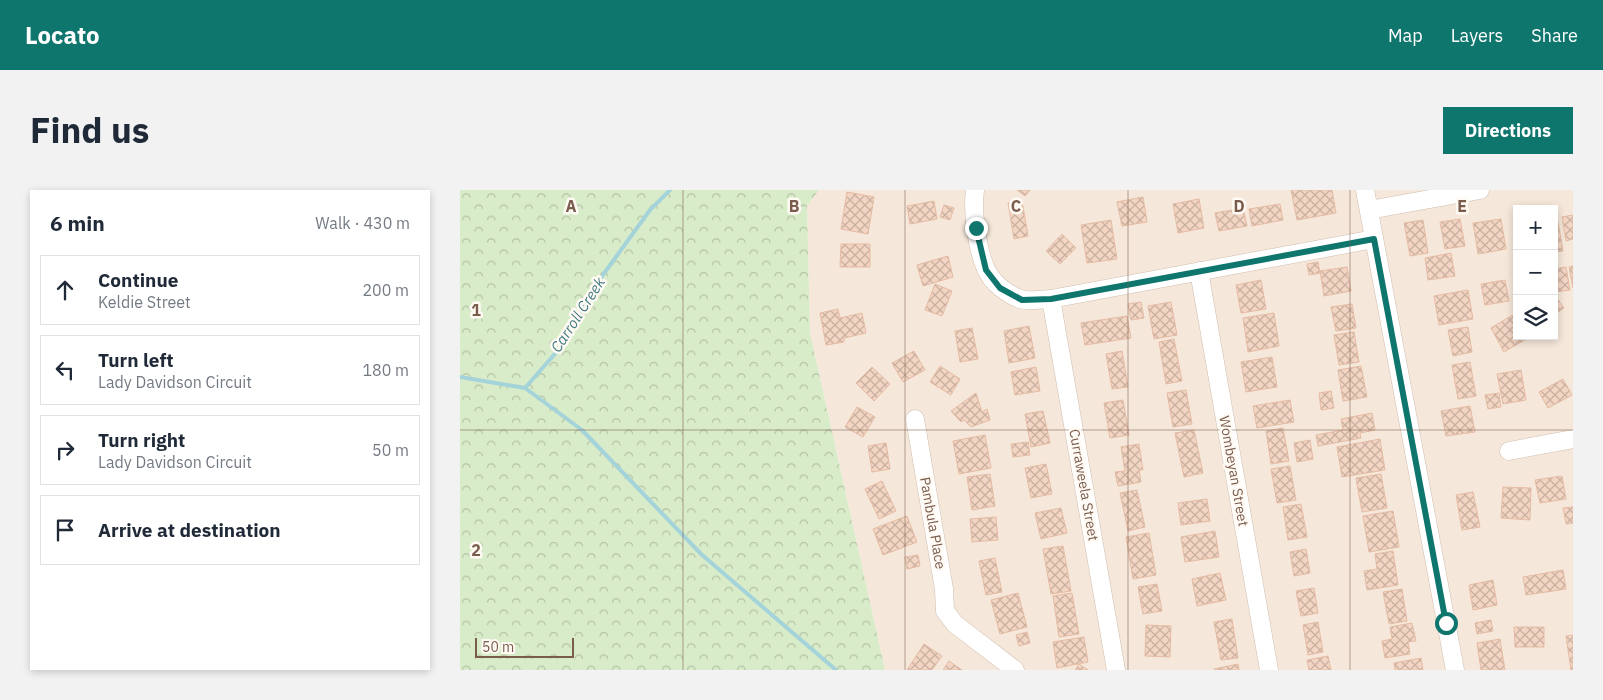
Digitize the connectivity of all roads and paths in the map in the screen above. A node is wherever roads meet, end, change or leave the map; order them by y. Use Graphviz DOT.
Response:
graph roads {
  1 [pos="975,190"];
  2 [pos="1365,190"];
  3 [pos="1480,190"];
  4 [pos="1369,210"];
  5 [pos="1374,239"];
  6 [pos="1198,271"];
  7 [pos="1051,299"];
  8 [pos="915,420"];
  9 [pos="1573,439"];
  10 [pos="1508,451"];
  11 [pos="1015,670"];
  12 [pos="1116,670"];
  13 [pos="1269,670"];
  14 [pos="1455,670"];
  1 -- 7 [label="street"];
  2 -- 4 [label="street"];
  3 -- 4 [label="street"];
  4 -- 5 [label="street"];
  5 -- 6 [label="street"];
  5 -- 14 [label="street"];
  6 -- 7 [label="street"];
  6 -- 13 [label="street, Wombeyan Street"];
  7 -- 12 [label="street, Curraweela Street"];
  8 -- 11 [label="street, Pambula Place"];
  9 -- 10 [label="street"];
}
